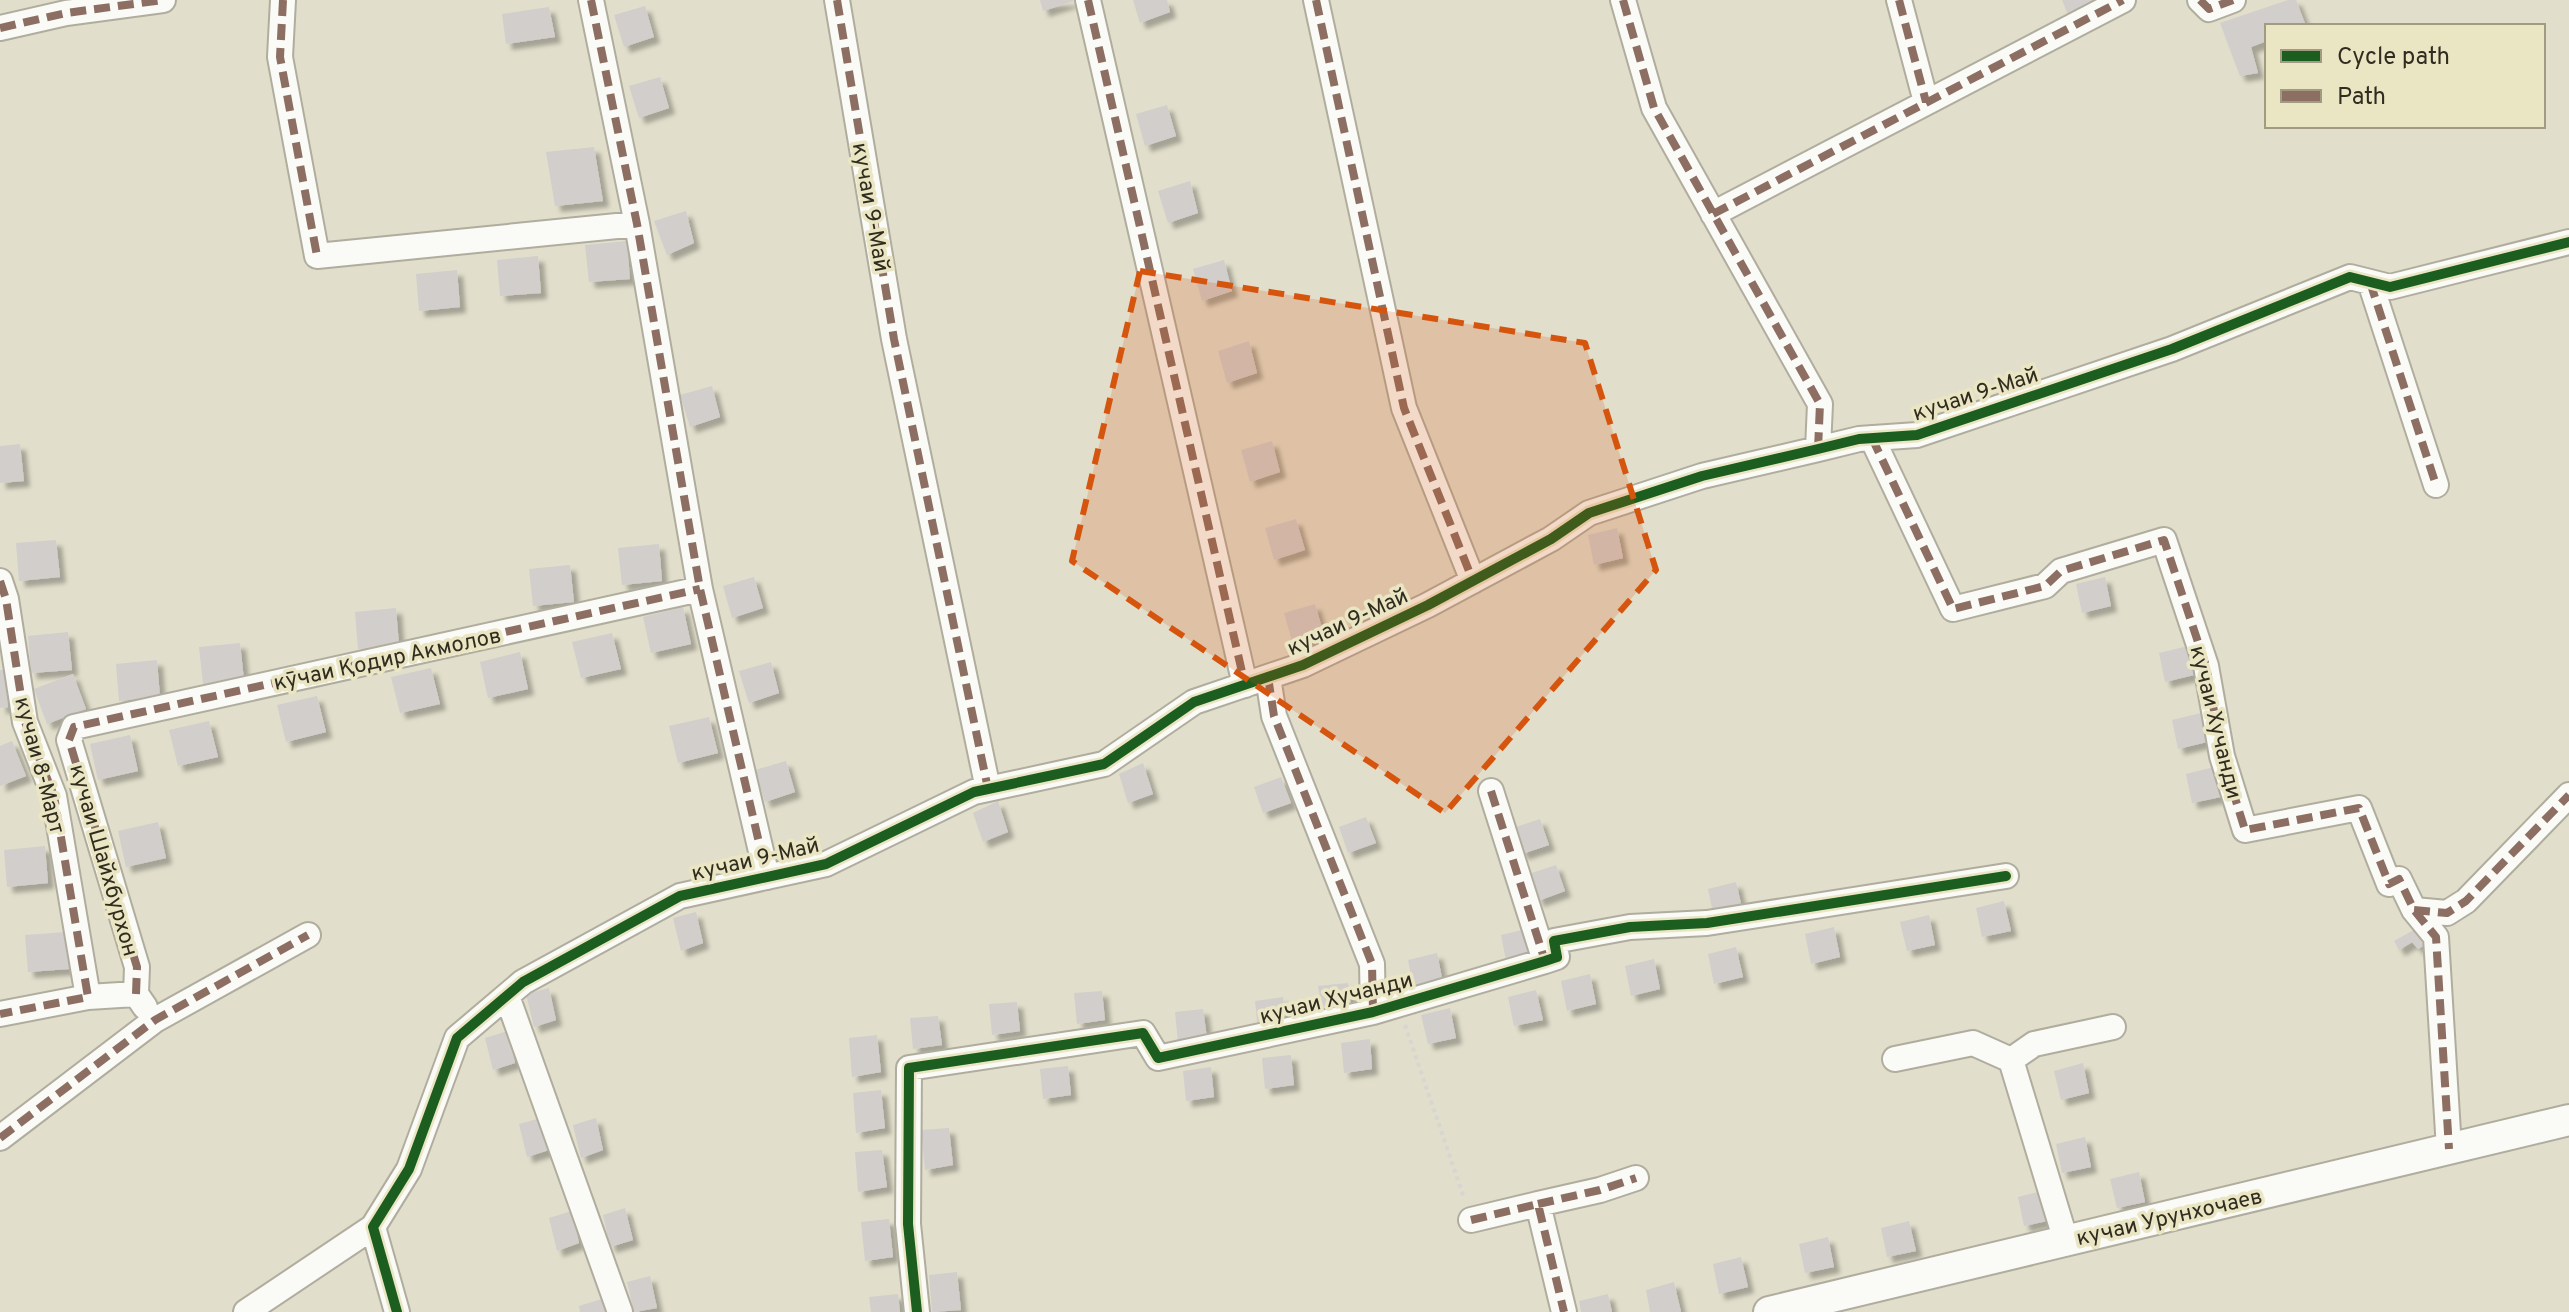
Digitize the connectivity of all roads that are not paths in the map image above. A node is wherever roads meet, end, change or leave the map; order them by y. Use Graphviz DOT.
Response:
graph roads {
  1 [pos="163,0"];
  2 [pos="283,0"];
  3 [pos="591,0"];
  4 [pos="837,0"];
  5 [pos="1088,0"];
  6 [pos="1316,0"];
  7 [pos="1623,0"];
  8 [pos="1899,0"];
  9 [pos="2123,0"];
  10 [pos="2200,0"];
  11 [pos="2233,0"];
  12 [pos="0,28"];
  13 [pos="1926,102"];
  14 [pos="1713,214"];
  15 [pos="637,224"];
  16 [pos="2569,242"];
  17 [pos="2370,282"];
  18 [pos="1872,438"];
  19 [pos="1818,449"];
  20 [pos="2436,485"];
  21 [pos="0,581"];
  22 [pos="1473,581"];
  23 [pos="700,589"];
  24 [pos="1256,681"];
  25 [pos="74,727"];
  26 [pos="988,789"];
  27 [pos="1491,791"];
  28 [pos="2569,795"];
  29 [pos="2006,876"];
  30 [pos="767,877"];
  31 [pos="2414,910"];
  32 [pos="308,935"];
  33 [pos="1545,961"];
  34 [pos="136,994"];
  35 [pos="507,996"];
  36 [pos="88,997"];
  37 [pos="1373,1012"];
  38 [pos="0,1014"];
  39 [pos="155,1020"];
  40 [pos="2113,1027"];
  41 [pos="1895,1059"];
  42 [pos="2011,1060"];
  43 [pos="2569,1120"];
  44 [pos="0,1138"];
  45 [pos="2449,1149"];
  46 [pos="1636,1178"];
  47 [pos="1538,1204"];
  48 [pos="1471,1220"];
  49 [pos="373,1227"];
  50 [pos="2066,1241"];
  51 [pos="246,1312"];
  52 [pos="397,1312"];
  53 [pos="620,1312"];
  54 [pos="917,1312"];
  55 [pos="1564,1312"];
  56 [pos="1769,1312"];
  1 -- 12 [label="street"];
  2 -- 15 [label="street"];
  3 -- 15 [label="street"];
  4 -- 26 [label="street, кучаи 9-Май"];
  5 -- 24 [label="street"];
  6 -- 22 [label="street"];
  7 -- 14 [label="street"];
  8 -- 13 [label="street"];
  9 -- 13 [label="street"];
  10 -- 11 [label="street"];
  13 -- 14 [label="street"];
  14 -- 19 [label="street"];
  15 -- 23 [label="street"];
  16 -- 17 [label="street, кучаи 9-Май"];
  17 -- 18 [label="street, кучаи 9-Май"];
  17 -- 20 [label="street"];
  18 -- 19 [label="street, кучаи 9-Май"];
  18 -- 31 [label="street, кучаи Хучанди"];
  19 -- 22 [label="street, кучаи 9-Май"];
  21 -- 36 [label="street, кучаи 8-Март"];
  22 -- 24 [label="street, кучаи 9-Май"];
  23 -- 25 [label="street, кӯчаи Қодир Акмолов"];
  23 -- 30 [label="street"];
  24 -- 26 [label="street, кучаи 9-Май"];
  24 -- 37 [label="street"];
  25 -- 34 [label="street, кучаи Шайхбурхон"];
  26 -- 30 [label="street, кучаи 9-Май"];
  27 -- 33 [label="street"];
  28 -- 31 [label="street"];
  29 -- 33 [label="street"];
  30 -- 35 [label="street, кучаи 9-Май"];
  31 -- 45 [label="street, кучаи Хучанди"];
  32 -- 39 [label="street"];
  33 -- 37 [label="street, кучаи Хучанди"];
  34 -- 36 [label="street"];
  34 -- 39 [label="street"];
  35 -- 49 [label="street, кучаи 9-Май"];
  35 -- 53 [label="street"];
  36 -- 38 [label="street"];
  37 -- 54 [label="street, кучаи Хучанди"];
  39 -- 44 [label="street"];
  40 -- 42 [label="street"];
  41 -- 42 [label="street"];
  42 -- 50 [label="street"];
  43 -- 45 [label="street, кучаи Урунхочаев"];
  45 -- 50 [label="street, кучаи Урунхочаев"];
  46 -- 47 [label="street"];
  47 -- 48 [label="street"];
  47 -- 55 [label="street"];
  49 -- 51 [label="street"];
  49 -- 52 [label="street"];
  50 -- 56 [label="street, кучаи Урунхочаев"];
}
